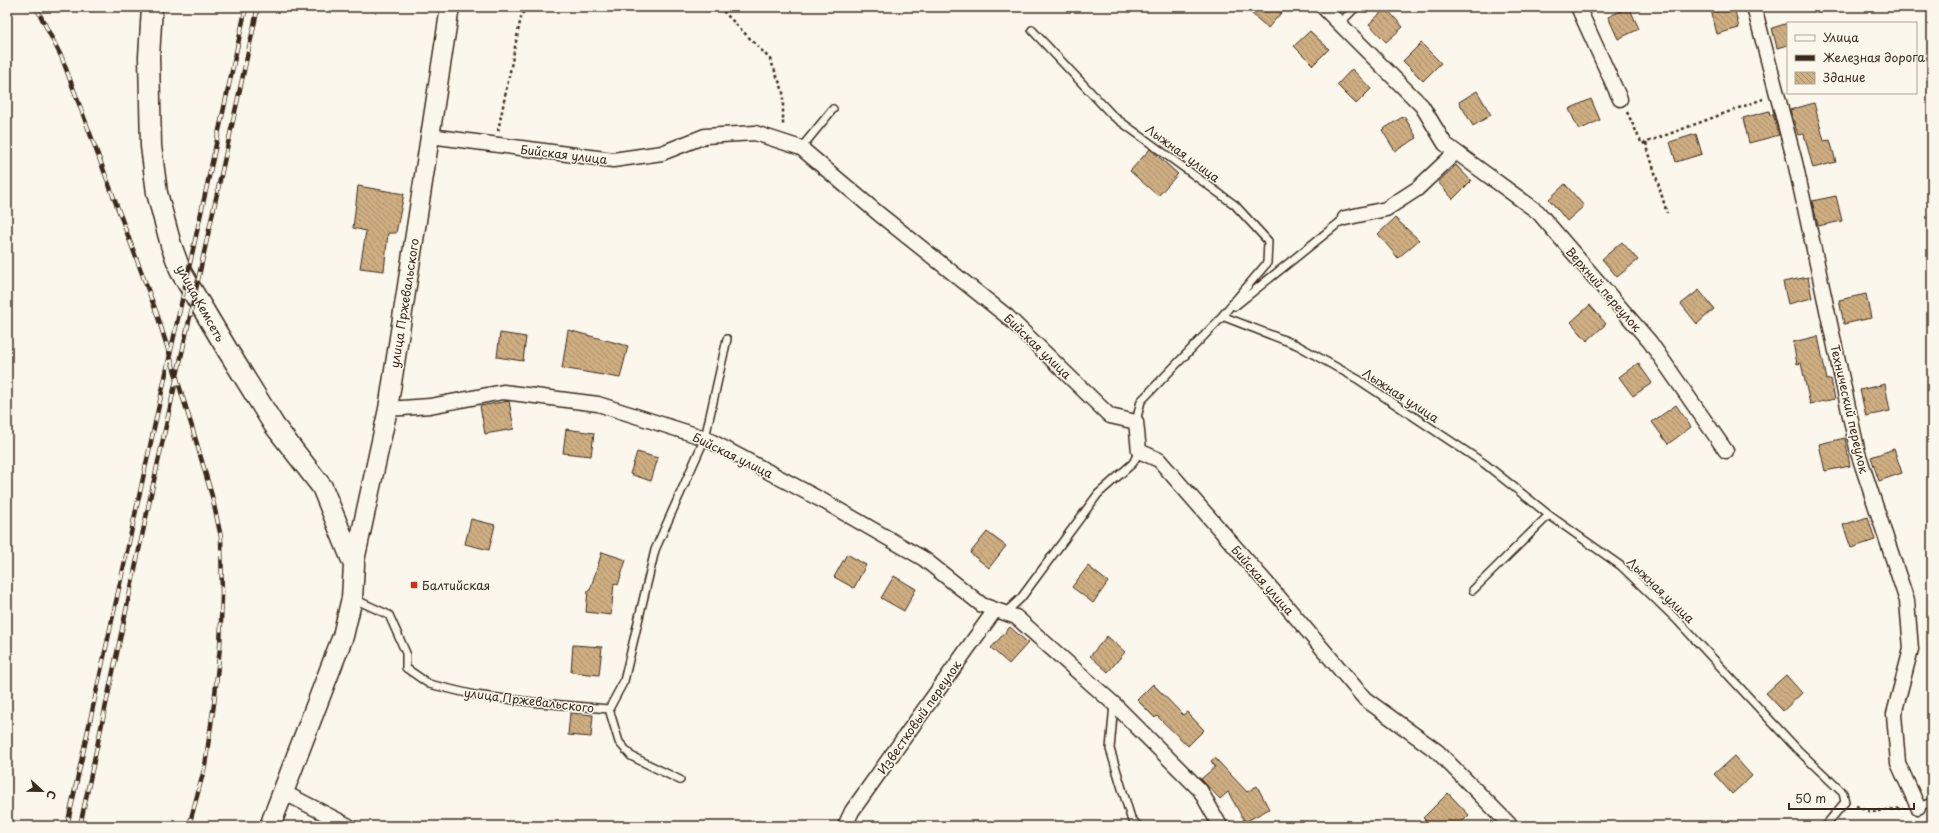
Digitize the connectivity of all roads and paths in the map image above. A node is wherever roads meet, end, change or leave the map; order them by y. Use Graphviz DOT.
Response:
graph roads {
  1 [pos="152,7"];
  2 [pos="450,7"];
  3 [pos="526,7"];
  4 [pos="719,7"];
  5 [pos="1323,7"];
  6 [pos="1356,7"];
  7 [pos="1578,7"];
  8 [pos="1754,7"];
  9 [pos="1340,23"];
  10 [pos="1032,30"];
  11 [pos="1777,94"];
  12 [pos="1620,99"];
  13 [pos="833,108"];
  14 [pos="430,136"];
  15 [pos="783,142"];
  16 [pos="1646,143"];
  17 [pos="495,145"];
  18 [pos="801,148"];
  19 [pos="1456,152"];
  20 [pos="1667,213"];
  21 [pos="1344,218"];
  22 [pos="1222,316"];
  23 [pos="727,339"];
  24 [pos="388,409"];
  25 [pos="1136,422"];
  26 [pos="705,438"];
  27 [pos="1139,451"];
  28 [pos="1726,451"];
  29 [pos="1549,515"];
  30 [pos="354,565"];
  31 [pos="1472,590"];
  32 [pos="352,598"];
  33 [pos="1000,611"];
  34 [pos="1114,704"];
  35 [pos="609,709"];
  36 [pos="680,780"];
  37 [pos="283,792"];
  38 [pos="1845,802"];
  39 [pos="1932,802"];
  40 [pos="1918,807"];
  41 [pos="270,826"];
  42 [pos="349,826"];
  43 [pos="846,826"];
  44 [pos="1138,826"];
  45 [pos="1220,826"];
  46 [pos="1511,826"];
  47 [pos="1825,826"];
  1 -- 30 [label="main road, улица Кемсеть"];
  2 -- 14 [label="street, улица Пржевальского"];
  3 -- 17 [label="path"];
  4 -- 15 [label="path"];
  5 -- 9 [label="street, Верхний переулок"];
  6 -- 9 [label="lane"];
  7 -- 12 [label="street"];
  8 -- 11 [label="street, Технический переулок"];
  9 -- 19 [label="street, Верхний переулок"];
  10 -- 22 [label="lane, Лыжная улица"];
  11 -- 16 [label="path"];
  11 -- 40 [label="street, Технический переулок"];
  12 -- 16 [label="path"];
  13 -- 18 [label="lane"];
  14 -- 17 [label="street, Бийская улица"];
  14 -- 24 [label="street, улица Пржевальского"];
  15 -- 17 [label="street, Бийская улица"];
  15 -- 18 [label="street, Бийская улица"];
  16 -- 20 [label="path"];
  18 -- 25 [label="street, Бийская улица"];
  19 -- 21 [label="street"];
  19 -- 28 [label="street, Верхний переулок"];
  21 -- 22 [label="lane"];
  22 -- 25 [label="lane"];
  22 -- 29 [label="lane, Лыжная улица"];
  23 -- 26 [label="lane, улица Пржевальского"];
  24 -- 26 [label="street, Бийская улица"];
  24 -- 30 [label="street, улица Пржевальского"];
  25 -- 27 [label="street"];
  26 -- 33 [label="street, Бийская улица"];
  26 -- 35 [label="lane, улица Пржевальского"];
  27 -- 33 [label="lane, Известковый переулок"];
  27 -- 46 [label="street, Бийская улица"];
  29 -- 31 [label="lane"];
  29 -- 38 [label="lane, Лыжная улица"];
  30 -- 32 [label="main road, улица Пржевальского"];
  32 -- 35 [label="lane, улица Пржевальского"];
  32 -- 37 [label="main road, улица Пржевальского"];
  33 -- 34 [label="street, Бийская улица"];
  33 -- 43 [label="street, Известковый переулок"];
  34 -- 44 [label="lane"];
  34 -- 45 [label="street, Бийская улица"];
  35 -- 36 [label="lane"];
  37 -- 41 [label="main road, улица Пржевальского"];
  37 -- 42 [label="street"];
  38 -- 40 [label="path"];
  38 -- 47 [label="lane"];
  39 -- 40 [label="lane"];
}
